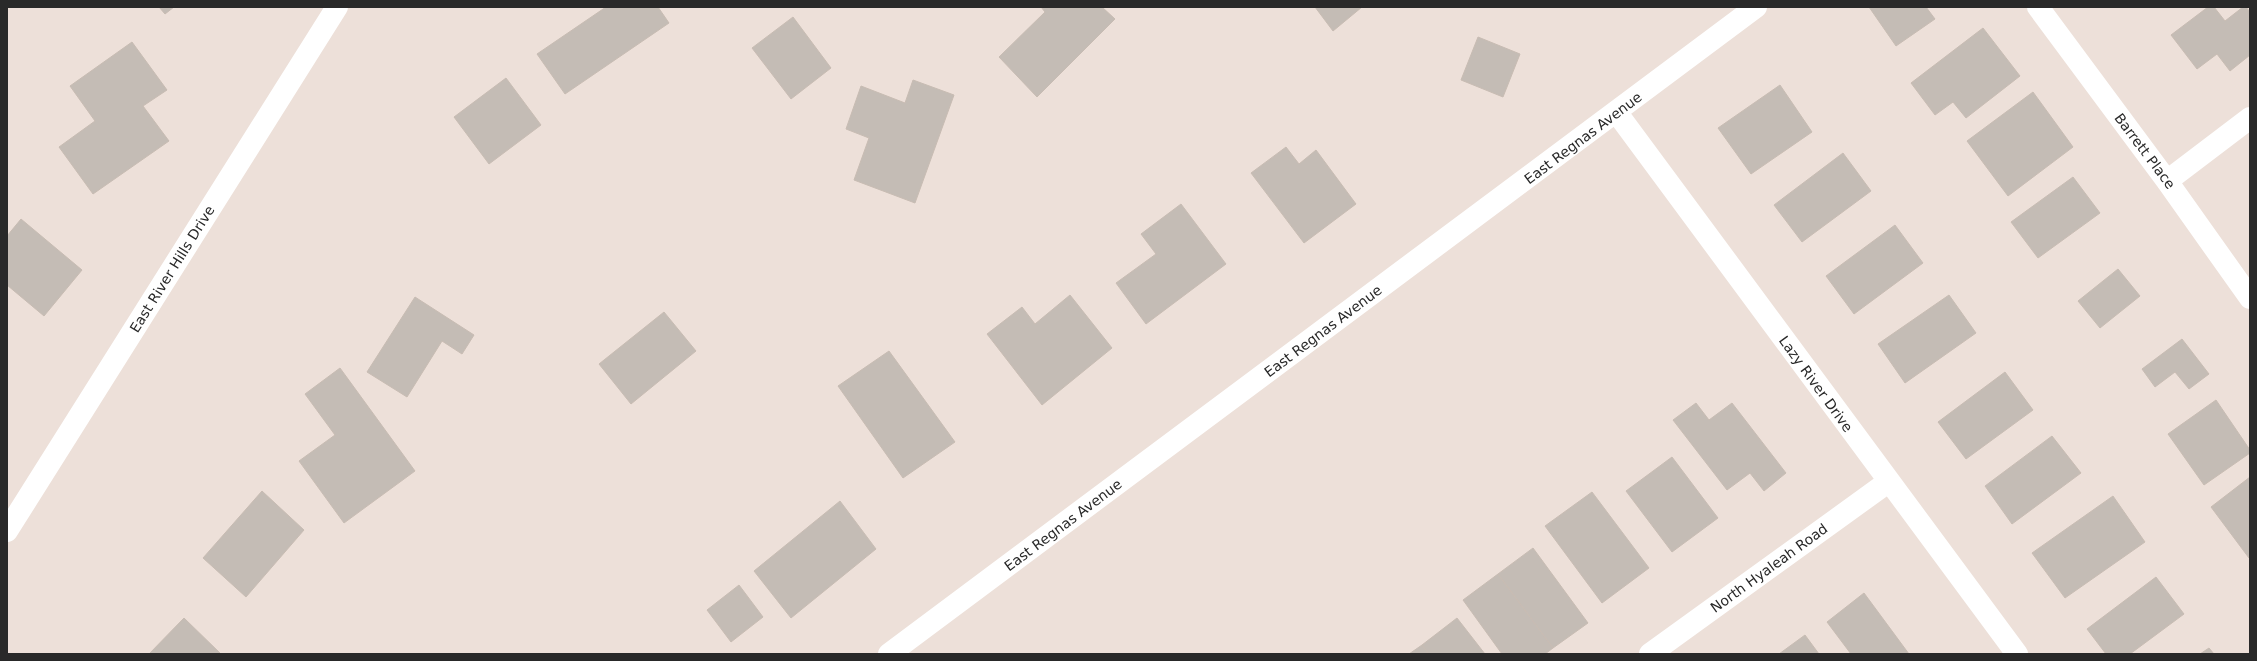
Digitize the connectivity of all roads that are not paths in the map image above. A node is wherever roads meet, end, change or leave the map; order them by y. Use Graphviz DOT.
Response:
graph roads {
  1 [pos="337,7"];
  2 [pos="1756,7"];
  3 [pos="2038,7"];
  4 [pos="1616,113"];
  5 [pos="2250,118"];
  6 [pos="2167,181"];
  7 [pos="2250,298"];
  8 [pos="1888,482"];
  9 [pos="7,531"];
  10 [pos="889,654"];
  11 [pos="1650,654"];
  12 [pos="2017,654"];
  1 -- 9 [label="street, East River Hills Drive"];
  2 -- 4 [label="street, East Regnas Avenue"];
  3 -- 6 [label="street, Barrett Place"];
  4 -- 8 [label="street, Lazy River Drive"];
  4 -- 10 [label="street, East Regnas Avenue"];
  5 -- 6 [label="street"];
  6 -- 7 [label="street, Barrett Place"];
  8 -- 11 [label="street, North Hyaleah Road"];
  8 -- 12 [label="street, Lazy River Drive"];
}
